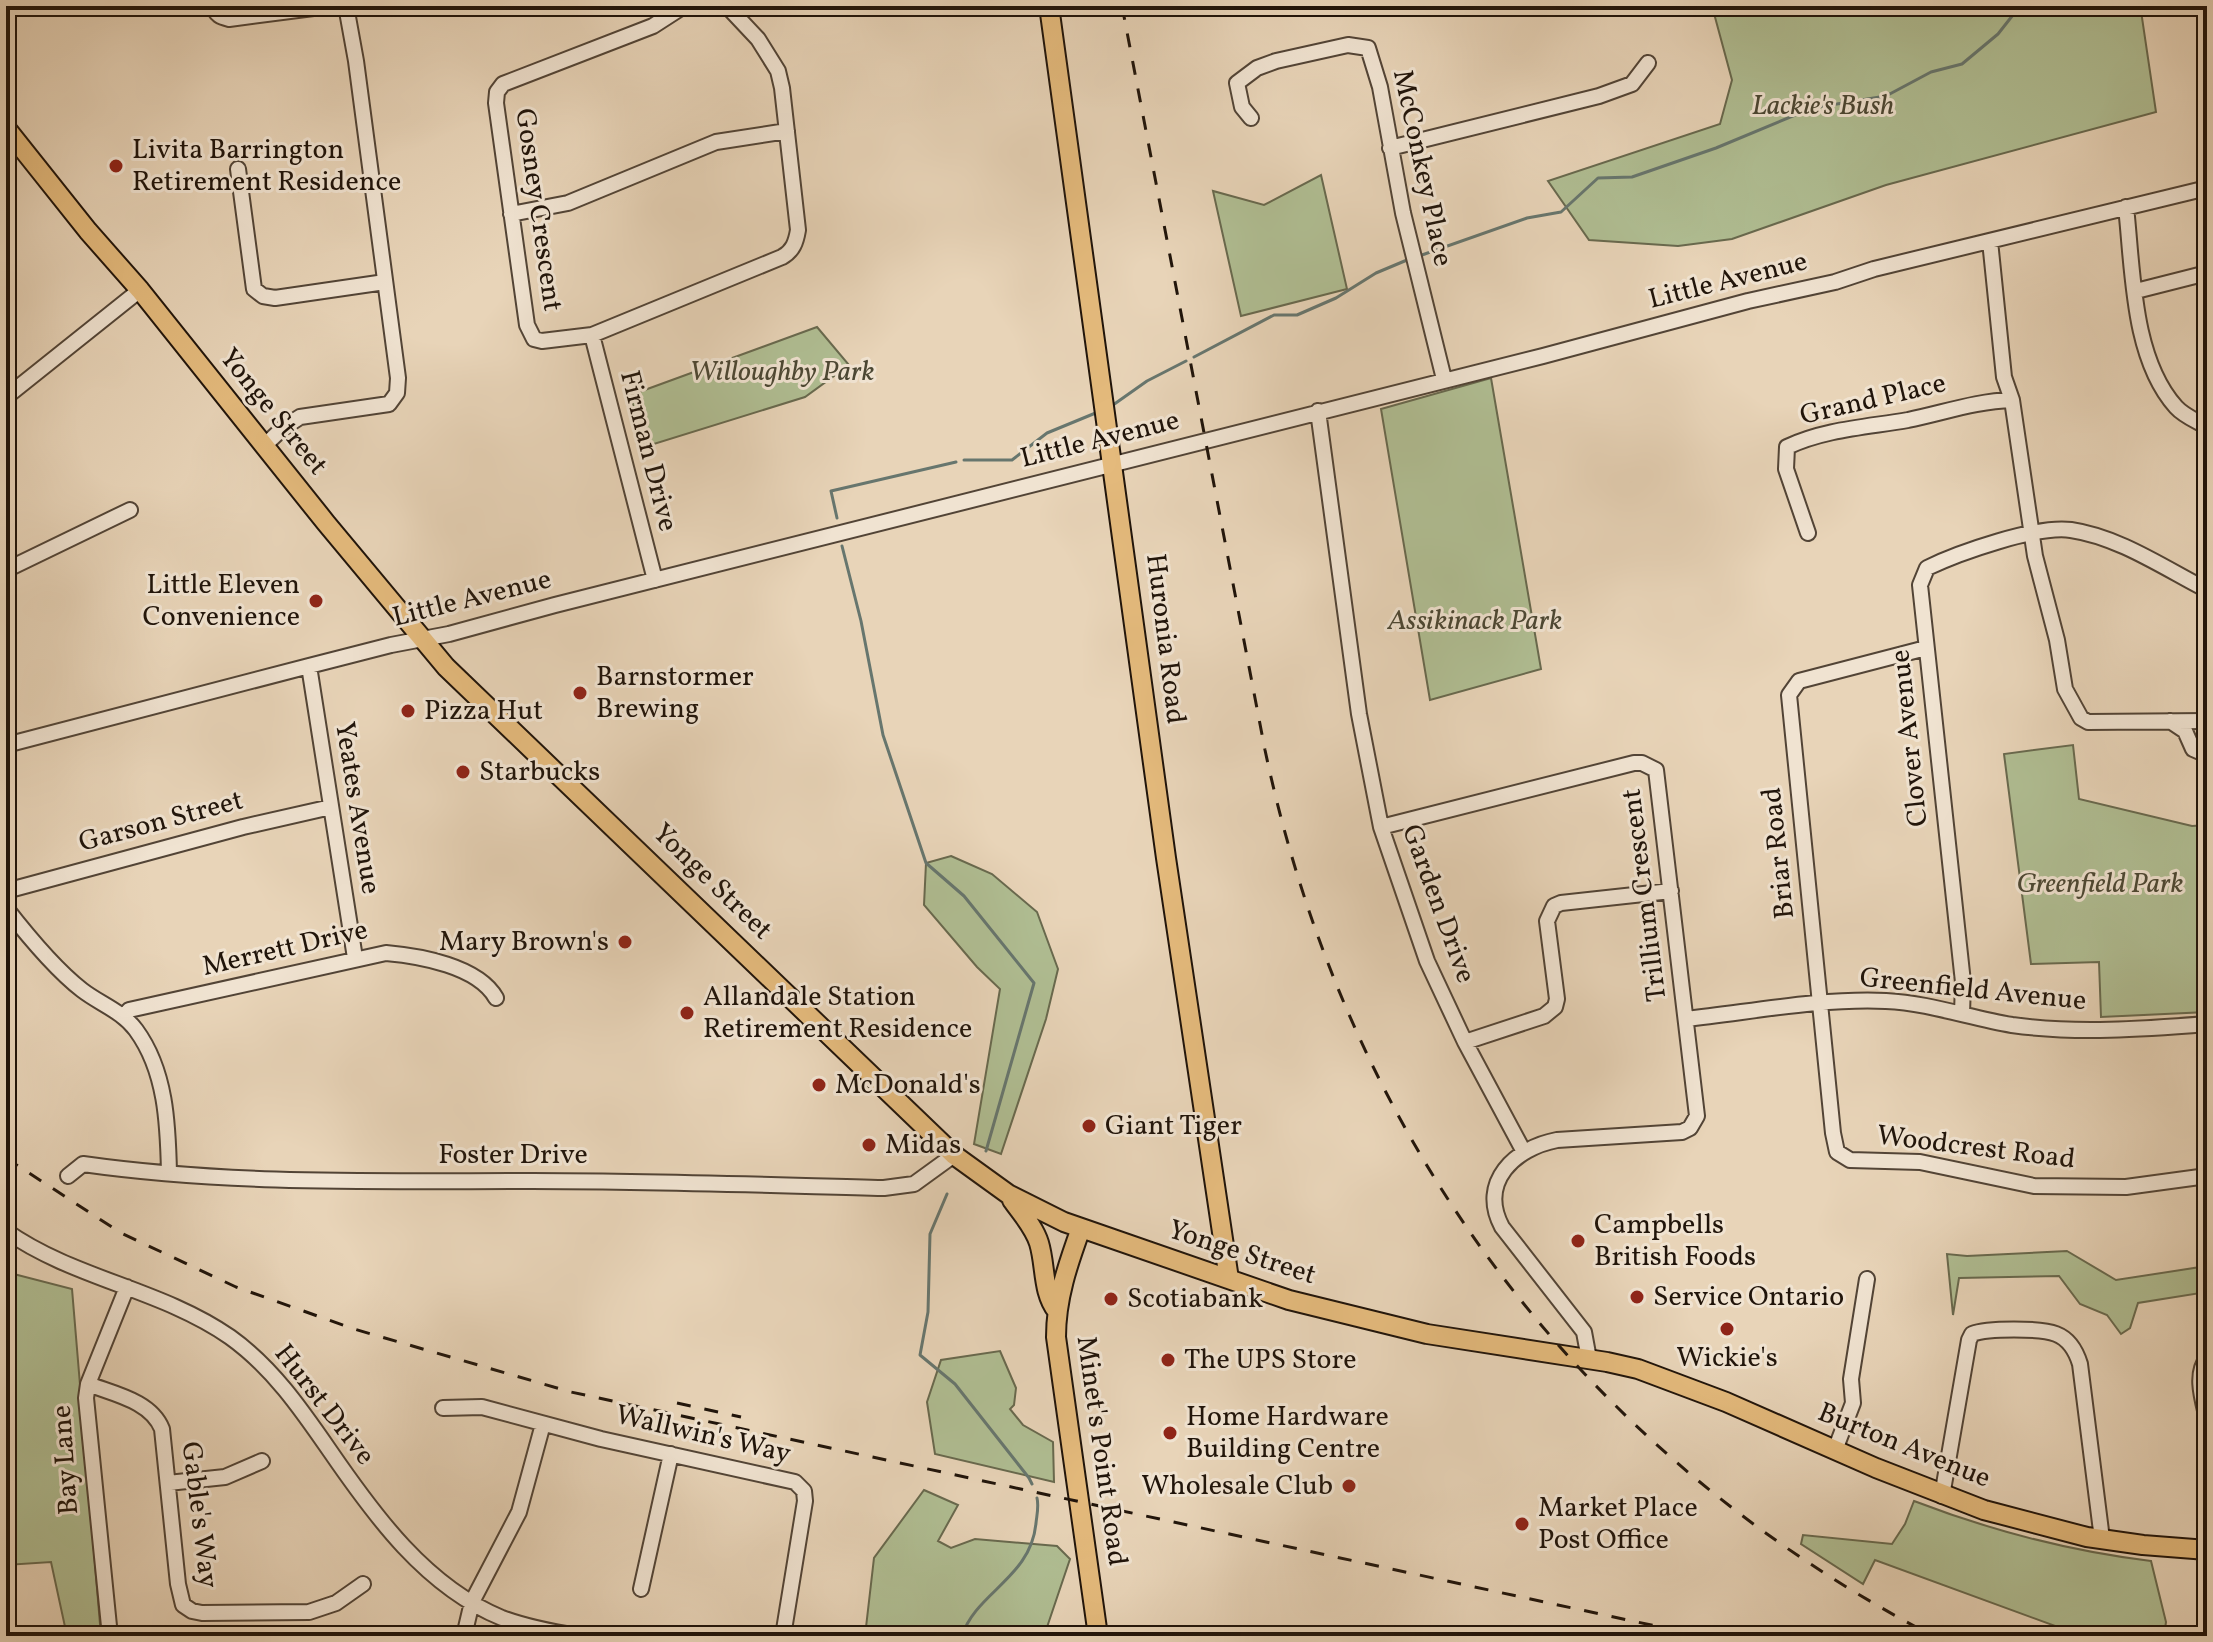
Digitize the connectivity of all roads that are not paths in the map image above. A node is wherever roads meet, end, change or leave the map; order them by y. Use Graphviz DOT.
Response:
graph roads {
  1 [pos="214,6"];
  2 [pos="329,6"];
  3 [pos="346,6"];
  4 [pos="684,6"];
  5 [pos="727,6"];
  6 [pos="1049,6"];
  7 [pos="1648,63"];
  8 [pos="1251,118"];
  9 [pos="6,128"];
  10 [pos="787,131"];
  11 [pos="1390,148"];
  12 [pos="238,169"];
  13 [pos="2207,188"];
  14 [pos="2126,207"];
  15 [pos="511,214"];
  16 [pos="1990,241"];
  17 [pos="2207,273"];
  18 [pos="385,282"];
  19 [pos="140,290"];
  20 [pos="2136,291"];
  21 [pos="592,335"];
  22 [pos="1444,379"];
  23 [pos="6,397"];
  24 [pos="2012,400"];
  25 [pos="1318,411"];
  26 [pos="2207,427"];
  27 [pos="264,446"];
  28 [pos="1114,463"];
  29 [pos="130,510"];
  30 [pos="1808,533"];
  31 [pos="2032,533"];
  32 [pos="6,570"];
  33 [pos="655,580"];
  34 [pos="2207,590"];
  35 [pos="423,639"];
  36 [pos="1926,648"];
  37 [pos="309,666"];
  38 [pos="2170,721"];
  39 [pos="2207,721"];
  40 [pos="6,745"];
  41 [pos="2207,755"];
  42 [pos="331,807"];
  43 [pos="1381,827"];
  44 [pos="6,891"];
  45 [pos="1671,891"];
  46 [pos="6,908"];
  47 [pos="355,958"];
  48 [pos="496,998"];
  49 [pos="1819,1004"];
  50 [pos="1962,1014"];
  51 [pos="124,1017"];
  52 [pos="1686,1019"];
  53 [pos="2207,1024"];
  54 [pos="1465,1042"];
  55 [pos="1524,1152"];
  56 [pos="1837,1152"];
  57 [pos="954,1155"];
  58 [pos="169,1173"];
  59 [pos="68,1176"];
  60 [pos="2207,1176"];
  61 [pos="1008,1194"];
  62 [pos="1081,1228"];
  63 [pos="6,1231"];
  64 [pos="1229,1279"];
  65 [pos="1867,1279"];
  66 [pos="127,1287"];
  67 [pos="1057,1311"];
  68 [pos="1589,1359"];
  69 [pos="2207,1359"];
  70 [pos="88,1384"];
  71 [pos="443,1408"];
  72 [pos="2207,1419"];
  73 [pos="543,1424"];
  74 [pos="1835,1450"];
  75 [pos="671,1454"];
  76 [pos="262,1461"];
  77 [pos="168,1483"];
  78 [pos="1942,1496"];
  79 [pos="2102,1539"];
  80 [pos="2207,1550"];
  81 [pos="363,1584"];
  82 [pos="641,1589"];
  83 [pos="472,1602"];
  84 [pos="110,1636"];
  85 [pos="464,1636"];
  86 [pos="578,1636"];
  87 [pos="783,1636"];
  88 [pos="1098,1636"];
  1 -- 2 [label="street"];
  3 -- 18 [label="street"];
  4 -- 15 [label="street, Gosney Crescent"];
  5 -- 10 [label="street, Gosney Crescent"];
  6 -- 28 [label="main road, Huronia Road"];
  7 -- 11 [label="street"];
  8 -- 11 [label="street, McConkey Place"];
  9 -- 19 [label="main road, Yonge Street"];
  10 -- 15 [label="street"];
  10 -- 21 [label="street, Gosney Crescent"];
  11 -- 22 [label="street, McConkey Place"];
  12 -- 18 [label="street"];
  13 -- 14 [label="street, Little Avenue"];
  14 -- 16 [label="street, Little Avenue"];
  14 -- 20 [label="street"];
  15 -- 21 [label="street, Gosney Crescent"];
  16 -- 22 [label="street, Little Avenue"];
  16 -- 24 [label="street"];
  17 -- 20 [label="street"];
  18 -- 27 [label="street"];
  19 -- 23 [label="street"];
  19 -- 27 [label="main road, Yonge Street"];
  20 -- 26 [label="street"];
  21 -- 33 [label="street, Firman Drive"];
  22 -- 25 [label="street, Little Avenue"];
  24 -- 30 [label="street, Grand Place"];
  24 -- 31 [label="street"];
  25 -- 28 [label="street, Little Avenue"];
  25 -- 43 [label="street, Garden Drive"];
  27 -- 35 [label="main road, Yonge Street"];
  28 -- 33 [label="street, Little Avenue"];
  28 -- 64 [label="main road, Huronia Road"];
  29 -- 32 [label="street"];
  31 -- 34 [label="street, Clover Avenue"];
  31 -- 36 [label="street, Clover Avenue"];
  31 -- 38 [label="street"];
  33 -- 35 [label="street, Little Avenue"];
  35 -- 37 [label="street, Little Avenue"];
  35 -- 57 [label="main road, Yonge Street"];
  36 -- 49 [label="street, Briar Road"];
  36 -- 50 [label="street, Clover Avenue"];
  37 -- 40 [label="street, Little Avenue"];
  37 -- 42 [label="street, Yeates Avenue"];
  38 -- 39 [label="street"];
  38 -- 41 [label="street"];
  42 -- 44 [label="street, Garson Street"];
  42 -- 47 [label="street, Yeates Avenue"];
  43 -- 45 [label="street, Trillium Crescent"];
  43 -- 54 [label="street, Garden Drive"];
  45 -- 52 [label="street, Trillium Crescent"];
  45 -- 54 [label="street"];
  46 -- 51 [label="street"];
  47 -- 48 [label="street, Merrett Drive"];
  47 -- 51 [label="street, Merrett Drive"];
  49 -- 50 [label="street, Greenfield Avenue"];
  49 -- 52 [label="street, Greenfield Avenue"];
  49 -- 56 [label="street, Briar Road"];
  50 -- 53 [label="street, Greenfield Avenue"];
  51 -- 58 [label="street"];
  52 -- 55 [label="street, Trillium Crescent"];
  54 -- 55 [label="street, Garden Drive"];
  55 -- 68 [label="street"];
  56 -- 60 [label="street, Woodcrest Road"];
  57 -- 58 [label="street, Foster Drive"];
  57 -- 61 [label="main road, Yonge Street"];
  58 -- 59 [label="street, Foster Drive"];
  61 -- 62 [label="main road, Yonge Street"];
  61 -- 67 [label="main road"];
  62 -- 64 [label="main road, Yonge Street"];
  62 -- 67 [label="main road, Minet's Point Road"];
  63 -- 66 [label="street, Hurst Drive"];
  64 -- 68 [label="main road, Yonge Street"];
  65 -- 74 [label="street"];
  66 -- 70 [label="street, Bay Lane"];
  66 -- 83 [label="street, Hurst Drive"];
  67 -- 88 [label="main road, Minet's Point Road"];
  68 -- 74 [label="main road, Burton Avenue"];
  69 -- 72 [label="street"];
  70 -- 77 [label="street, Gable's Way"];
  70 -- 84 [label="street, Bay Lane"];
  71 -- 73 [label="street, Wallwin's Way"];
  73 -- 75 [label="street, Wallwin's Way"];
  73 -- 83 [label="street"];
  74 -- 78 [label="main road, Burton Avenue"];
  75 -- 82 [label="street"];
  75 -- 87 [label="street, Wallwin's Way"];
  76 -- 77 [label="street"];
  77 -- 81 [label="street, Gable's Way"];
  78 -- 79 [label="main road, Burton Avenue"];
  78 -- 79 [label="street"];
  79 -- 80 [label="main road, Burton Avenue"];
  83 -- 85 [label="street"];
  83 -- 86 [label="street, Hurst Drive"];
}
